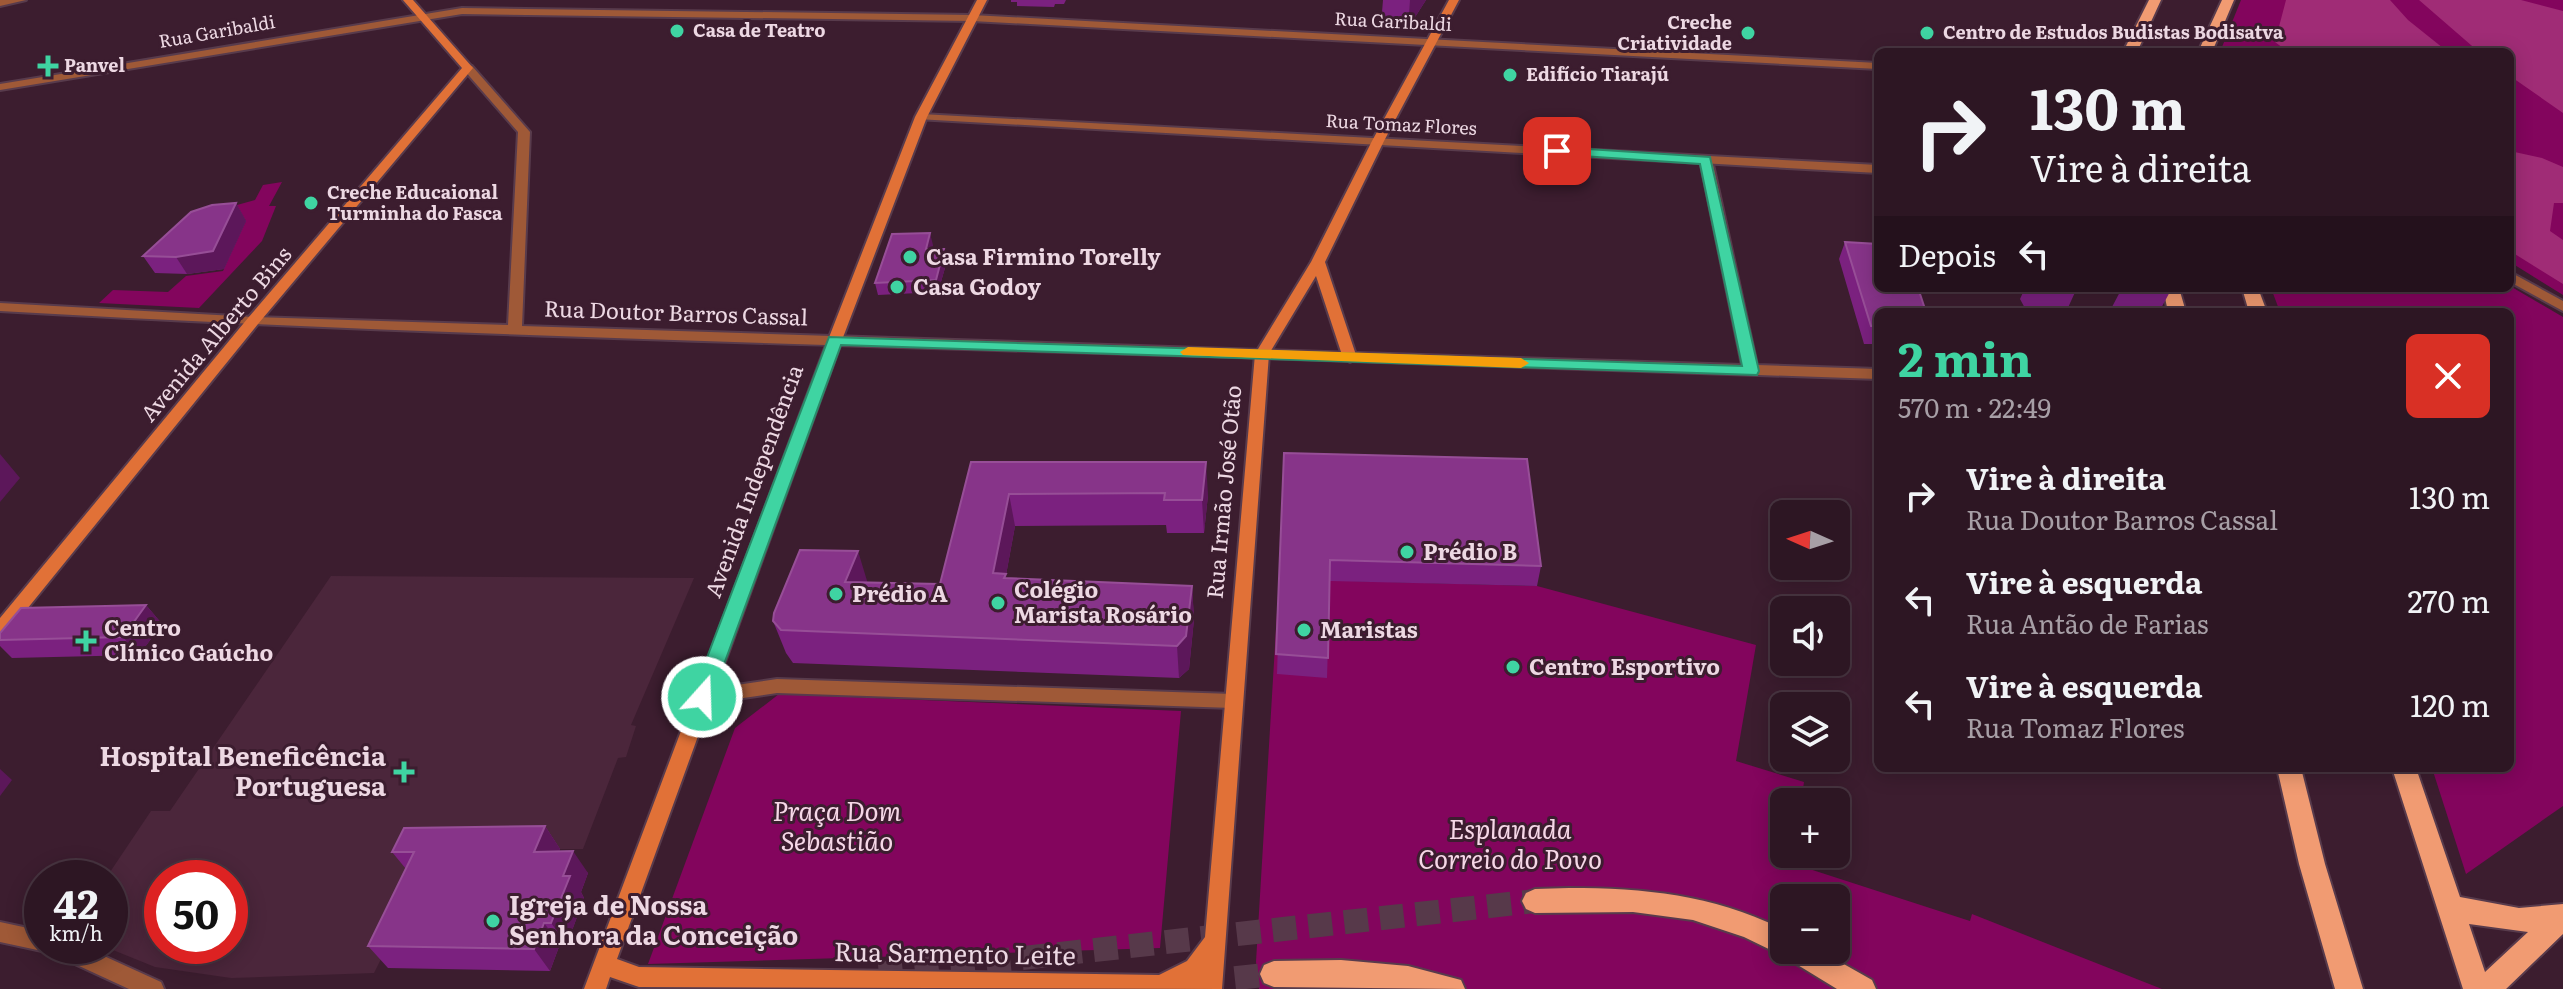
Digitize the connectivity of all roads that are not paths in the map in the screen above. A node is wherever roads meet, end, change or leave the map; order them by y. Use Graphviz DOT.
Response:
graph roads {
  1 [pos="21,0"];
  2 [pos="408,0"];
  3 [pos="982,0"];
  4 [pos="1454,0"];
  5 [pos="2155,0"];
  6 [pos="2228,0"];
  7 [pos="0,3"];
  8 [pos="422,16"];
  9 [pos="972,18"];
  10 [pos="1433,42"];
  11 [pos="2132,48"];
  12 [pos="2207,48"];
  13 [pos="1874,66"];
  14 [pos="468,68"];
  15 [pos="0,87"];
  16 [pos="921,117"];
  17 [pos="1378,141"];
  18 [pos="1706,160"];
  19 [pos="1874,169"];
  20 [pos="1318,262"];
  21 [pos="2514,278"];
  22 [pos="0,307"];
  23 [pos="2563,307"];
  24 [pos="253,321"];
  25 [pos="515,330"];
  26 [pos="835,340"];
  27 [pos="1262,354"];
  28 [pos="1350,358"];
  29 [pos="1751,371"];
  30 [pos="1874,374"];
  31 [pos="0,630"];
  32 [pos="702,697"];
  33 [pos="1233,701"];
  34 [pos="2290,772"];
  35 [pos="2405,772"];
  36 [pos="1535,901"];
  37 [pos="2449,906"];
  38 [pos="2563,916"];
  39 [pos="0,932"];
  40 [pos="1215,935"];
  41 [pos="1770,936"];
  42 [pos="24,937"];
  43 [pos="98,964"];
  44 [pos="1818,964"];
  45 [pos="604,965"];
  46 [pos="1274,974"];
  47 [pos="1157,985"];
  48 [pos="1211,987"];
  49 [pos="153,989"];
  50 [pos="595,989"];
  51 [pos="1451,989"];
  52 [pos="1862,989"];
  53 [pos="2349,989"];
  54 [pos="2477,989"];
  55 [pos="2487,989"];
  1 -- 7 [label="street"];
  2 -- 8 [label="main road"];
  3 -- 9 [label="main road, Avenida Independência"];
  4 -- 10 [label="main road, Rua Irmão José Otão"];
  5 -- 11 [label="main road"];
  6 -- 12 [label="main road"];
  8 -- 9 [label="street, Rua Garibaldi"];
  8 -- 14 [label="main road"];
  8 -- 15 [label="street, Rua Garibaldi"];
  9 -- 10 [label="street, Rua Garibaldi"];
  9 -- 16 [label="main road, Avenida Independência"];
  10 -- 13 [label="street, Rua Garibaldi"];
  10 -- 17 [label="main road, Rua Irmão José Otão"];
  14 -- 24 [label="main road, Avenida Alberto Bins"];
  14 -- 25 [label="street"];
  16 -- 17 [label="street, Rua Tomaz Flores"];
  16 -- 26 [label="main road, Avenida Independência"];
  17 -- 18 [label="street, Rua Tomaz Flores"];
  17 -- 20 [label="main road, Rua Irmão José Otão"];
  18 -- 19 [label="street, Rua Tomaz Flores"];
  18 -- 29 [label="street"];
  20 -- 27 [label="main road, Rua Irmão José Otão"];
  20 -- 28 [label="main road"];
  21 -- 23 [label="street"];
  22 -- 24 [label="street, Rua Doutor Barros Cassal"];
  24 -- 25 [label="street, Rua Doutor Barros Cassal"];
  24 -- 31 [label="main road, Avenida Alberto Bins"];
  25 -- 26 [label="street, Rua Doutor Barros Cassal"];
  26 -- 27 [label="street, Rua Doutor Barros Cassal"];
  26 -- 32 [label="main road, Avenida Independência"];
  27 -- 28 [label="street, Rua Doutor Barros Cassal"];
  27 -- 33 [label="main road, Rua Irmão José Otão"];
  28 -- 29 [label="street, Rua Doutor Barros Cassal"];
  29 -- 30 [label="street, Rua Doutor Barros Cassal"];
  32 -- 33 [label="street"];
  32 -- 45 [label="main road, Avenida Independência"];
  33 -- 40 [label="main road, Rua Irmão José Otão"];
  34 -- 53 [label="main road"];
  35 -- 37 [label="main road"];
  36 -- 41 [label="main road"];
  37 -- 38 [label="main road"];
  37 -- 54 [label="main road"];
  38 -- 55 [label="main road"];
  39 -- 42 [label="street"];
  40 -- 47 [label="main road"];
  40 -- 48 [label="main road, Rua Irmão José Otão"];
  43 -- 49 [label="street"];
  44 -- 52 [label="main road"];
  45 -- 47 [label="main road, Rua Sarmento Leite"];
  45 -- 50 [label="main road, Avenida Independência"];
  46 -- 51 [label="main road"];
  47 -- 48 [label="main road, Rua Sarmento Leite"];
}
